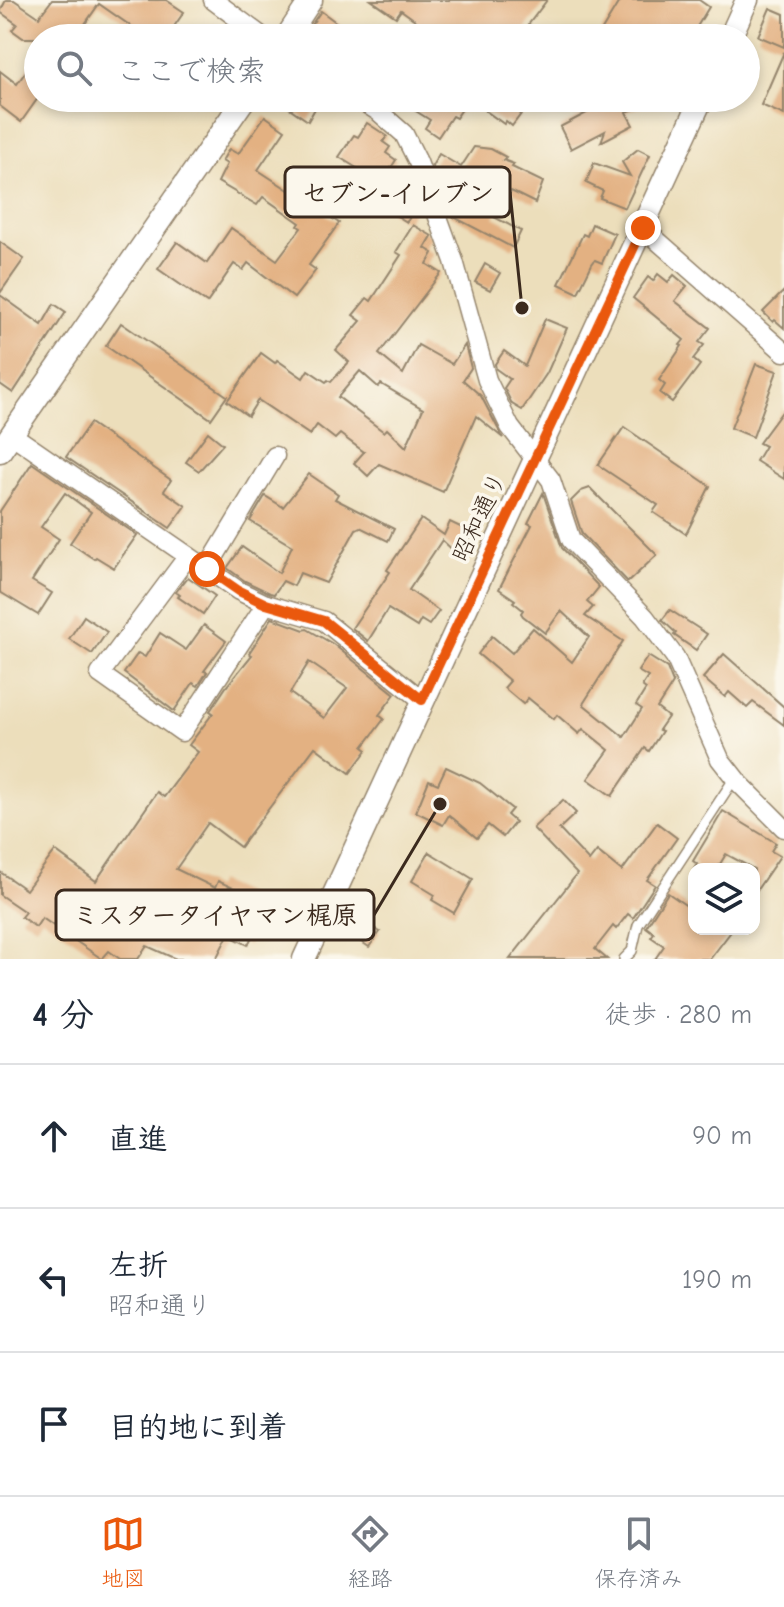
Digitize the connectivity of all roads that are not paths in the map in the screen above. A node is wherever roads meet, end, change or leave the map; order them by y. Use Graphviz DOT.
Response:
graph roads {
  1 [pos="213,0"];
  2 [pos="311,0"];
  3 [pos="747,0"];
  4 [pos="245,24"];
  5 [pos="295,24"];
  6 [pos="736,24"];
  7 [pos="235,112"];
  8 [pos="379,112"];
  9 [pos="696,112"];
  10 [pos="643,228"];
  11 [pos="784,352"];
  12 [pos="6,442"];
  13 [pos="275,456"];
  14 [pos="534,460"];
  15 [pos="188,556"];
  16 [pos="207,569"];
  17 [pos="266,604"];
  18 [pos="422,700"];
  19 [pos="736,776"];
  20 [pos="784,828"];
  21 [pos="304,959"];
  22 [pos="624,959"];
  1 -- 4 [label="street"];
  2 -- 5 [label="street"];
  3 -- 6 [label="street"];
  7 -- 12 [label="street"];
  8 -- 14 [label="street"];
  9 -- 10 [label="street, 昭和通り"];
  10 -- 11 [label="street"];
  10 -- 14 [label="street, 昭和通り"];
  12 -- 15 [label="street"];
  13 -- 16 [label="street"];
  14 -- 18 [label="street, 昭和通り"];
  14 -- 19 [label="street"];
  15 -- 16 [label="street"];
  15 -- 17 [label="street"];
  16 -- 17 [label="street"];
  17 -- 18 [label="street"];
  18 -- 21 [label="street, 昭和通り"];
  19 -- 20 [label="street"];
  19 -- 22 [label="lane"];
}
